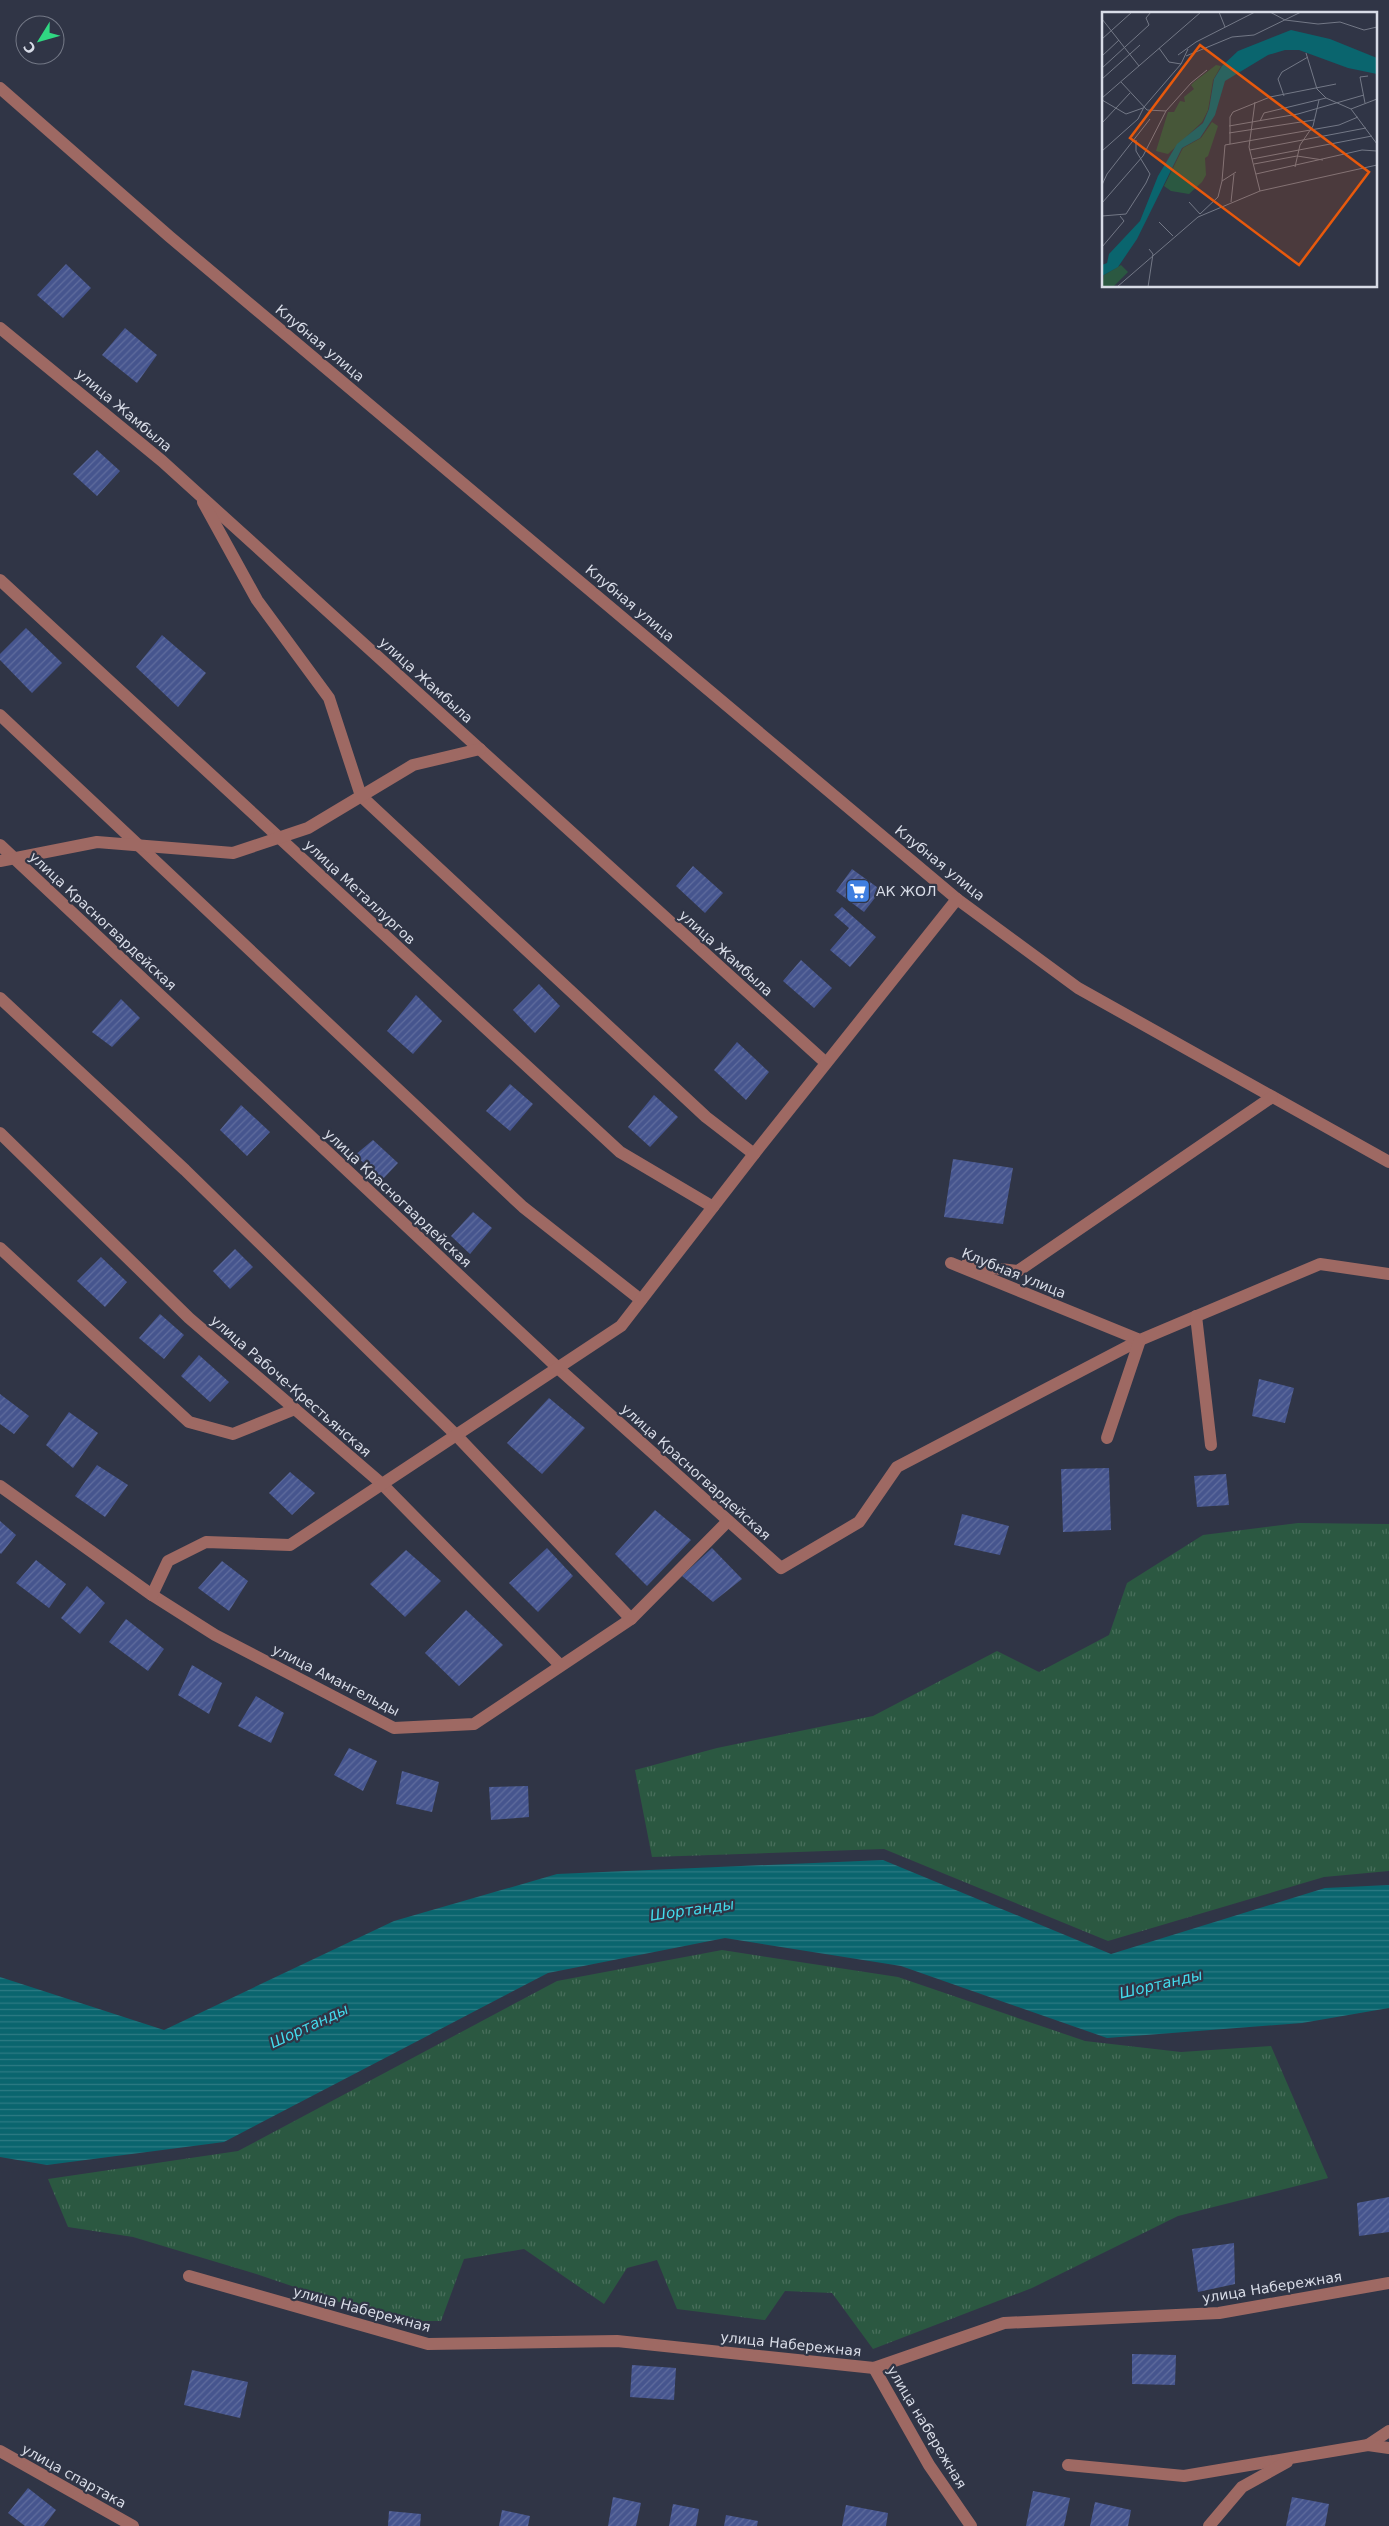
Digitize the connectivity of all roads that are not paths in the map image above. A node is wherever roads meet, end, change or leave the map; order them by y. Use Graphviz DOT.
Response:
graph roads {
  1 [pos="0,88"];
  2 [pos="0,328"];
  3 [pos="197,493"];
  4 [pos="0,580"];
  5 [pos="0,715"];
  6 [pos="480,749"];
  7 [pos="361,796"];
  8 [pos="279,838"];
  9 [pos="0,845"];
  10 [pos="138,845"];
  11 [pos="14,858"];
  12 [pos="0,861"];
  13 [pos="957,899"];
  14 [pos="0,998"];
  15 [pos="826,1063"];
  16 [pos="1272,1097"];
  17 [pos="0,1133"];
  18 [pos="754,1154"];
  19 [pos="1389,1162"];
  20 [pos="712,1207"];
  21 [pos="0,1248"];
  22 [pos="1389,1274"];
  23 [pos="641,1300"];
  24 [pos="1196,1316"];
  25 [pos="1140,1340"];
  26 [pos="558,1368"];
  27 [pos="295,1409"];
  28 [pos="456,1436"];
  29 [pos="1107,1438"];
  30 [pos="1211,1445"];
  31 [pos="382,1484"];
  32 [pos="0,1486"];
  33 [pos="728,1521"];
  34 [pos="152,1595"];
  35 [pos="631,1619"];
  36 [pos="560,1664"];
  37 [pos="189,2276"];
  38 [pos="1389,2283"];
  39 [pos="874,2368"];
  40 [pos="1389,2431"];
  41 [pos="1368,2445"];
  42 [pos="1389,2448"];
  43 [pos="0,2451"];
  44 [pos="1294,2458"];
  45 [pos="1068,2465"];
  46 [pos="133,2526"];
  47 [pos="971,2526"];
  48 [pos="1209,2526"];
  1 -- 13 [label="street, Клубная улица"];
  2 -- 3 [label="street, улица Жамбыла"];
  3 -- 6 [label="street, улица Жамбыла"];
  3 -- 7 [label="street"];
  4 -- 8 [label="street, улица Металлургов"];
  5 -- 10 [label="street"];
  6 -- 7 [label="street"];
  6 -- 15 [label="street, улица Жамбыла"];
  7 -- 8 [label="street"];
  7 -- 18 [label="street"];
  8 -- 10 [label="street"];
  8 -- 20 [label="street, улица Металлургов"];
  9 -- 11 [label="street, улица Красногвардейская"];
  10 -- 11 [label="street"];
  10 -- 23 [label="street"];
  11 -- 12 [label="street"];
  11 -- 26 [label="street, улица Красногвардейская"];
  13 -- 15 [label="street"];
  13 -- 16 [label="street, Клубная улица"];
  14 -- 28 [label="street"];
  15 -- 18 [label="street"];
  16 -- 19 [label="street, Клубная улица"];
  16 -- 25 [label="street, Клубная улица"];
  17 -- 27 [label="street, улица Рабоче-Крестьянская"];
  18 -- 20 [label="street"];
  20 -- 23 [label="street"];
  21 -- 27 [label="street"];
  22 -- 24 [label="street"];
  23 -- 26 [label="street"];
  24 -- 25 [label="street"];
  24 -- 30 [label="street"];
  25 -- 29 [label="street"];
  25 -- 33 [label="street, улица Красногвардейская"];
  26 -- 28 [label="street"];
  26 -- 33 [label="street, улица Красногвардейская"];
  27 -- 31 [label="street, улица Рабоче-Крестьянская"];
  28 -- 31 [label="street"];
  28 -- 35 [label="street"];
  31 -- 34 [label="street"];
  31 -- 36 [label="street, улица Рабоче-Крестьянская"];
  32 -- 34 [label="street, улица Амангельды"];
  33 -- 35 [label="street, улица Амангельды"];
  34 -- 36 [label="street, улица Амангельды"];
  35 -- 36 [label="street, улица Амангельды"];
  37 -- 39 [label="street, улица Набережная"];
  38 -- 39 [label="street, улица Набережная"];
  39 -- 47 [label="street, улица набережная"];
  40 -- 41 [label="street"];
  41 -- 42 [label="street"];
  41 -- 44 [label="street"];
  43 -- 46 [label="street, улица спартака"];
  44 -- 45 [label="street"];
  44 -- 48 [label="street"];
}
